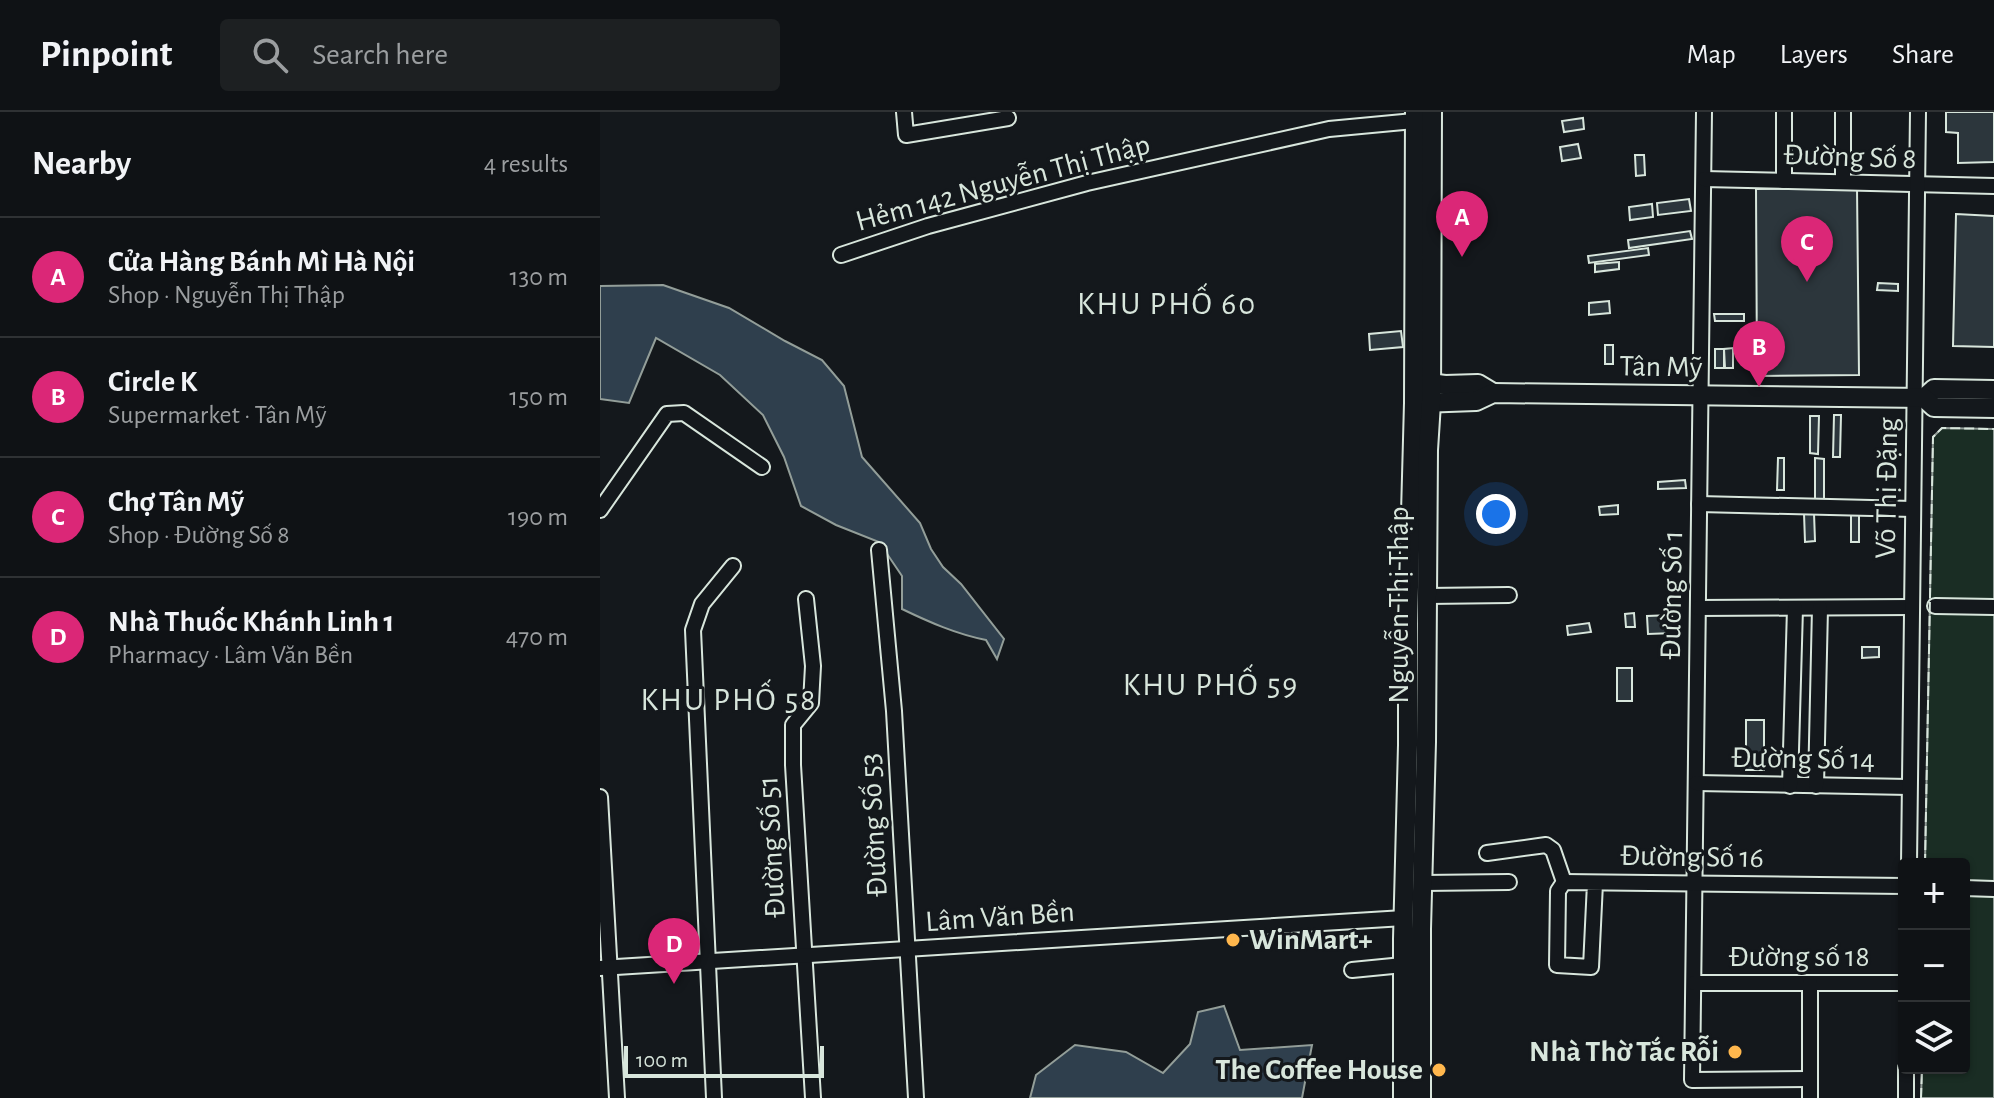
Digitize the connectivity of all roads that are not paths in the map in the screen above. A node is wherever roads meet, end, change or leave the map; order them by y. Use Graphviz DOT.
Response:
graph roads {
  1 [pos="904,112"];
  2 [pos="1432,112"];
  3 [pos="1704,112"];
  4 [pos="1784,112"];
  5 [pos="1843,112"];
  6 [pos="1918,112"];
  7 [pos="1414,116"];
  8 [pos="1008,118"];
  9 [pos="1704,179"];
  10 [pos="1784,181"];
  11 [pos="1843,182"];
  12 [pos="1917,185"];
  13 [pos="1994,186"];
  14 [pos="841,255"];
  15 [pos="1422,382"];
  16 [pos="1994,390"];
  17 [pos="1493,393"];
  18 [pos="1701,395"];
  19 [pos="1919,398"];
  20 [pos="1422,403"];
  21 [pos="1994,408"];
  22 [pos="1420,450"];
  23 [pos="762,467"];
  24 [pos="1699,504"];
  25 [pos="1913,509"];
  26 [pos="600,510"];
  27 [pos="879,550"];
  28 [pos="733,566"];
  29 [pos="1509,595"];
  30 [pos="1427,596"];
  31 [pos="806,599"];
  32 [pos="1935,606"];
  33 [pos="1912,607"];
  34 [pos="1994,607"];
  35 [pos="1698,608"];
  36 [pos="1795,608"];
  37 [pos="1820,608"];
  38 [pos="1696,783"];
  39 [pos="1790,786"];
  40 [pos="1816,786"];
  41 [pos="1909,787"];
  42 [pos="600,797"];
  43 [pos="1487,853"];
  44 [pos="1909,858"];
  45 [pos="1509,882"];
  46 [pos="1564,882"];
  47 [pos="1423,883"];
  48 [pos="1595,883"];
  49 [pos="1695,883"];
  50 [pos="1898,886"];
  51 [pos="1970,888"];
  52 [pos="1994,889"];
  53 [pos="1413,918"];
  54 [pos="907,949"];
  55 [pos="805,955"];
  56 [pos="708,962"];
  57 [pos="1403,965"];
  58 [pos="605,968"];
  59 [pos="1352,970"];
  60 [pos="1694,983"];
  61 [pos="1810,983"];
  62 [pos="1898,983"];
  63 [pos="1906,1074"];
  64 [pos="1809,1079"];
  65 [pos="617,1098"];
  66 [pos="714,1098"];
  67 [pos="813,1098"];
  68 [pos="916,1098"];
  69 [pos="1403,1098"];
  70 [pos="1421,1098"];
  71 [pos="1810,1098"];
  72 [pos="1906,1098"];
  1 -- 8 [label="street"];
  2 -- 15 [label="main road, Nguyễn Thị Thập"];
  3 -- 9 [label="street, Đường Số 1"];
  4 -- 10 [label="street"];
  5 -- 11 [label="street"];
  6 -- 12 [label="street, Võ Thị Đặng"];
  7 -- 14 [label="street, Hẻm 142 Nguyễn Thị Thập"];
  7 -- 15 [label="main road, Nguyễn Thị Thập"];
  9 -- 10 [label="street, Đường Số 8"];
  9 -- 18 [label="street, Đường Số 1"];
  10 -- 11 [label="street, Đường Số 8"];
  11 -- 12 [label="street, Đường Số 8"];
  12 -- 13 [label="street, Đường Số 8"];
  12 -- 19 [label="street, Võ Thị Đặng"];
  15 -- 17 [label="main road, Tân Mỹ"];
  15 -- 20 [label="main road, Nguyễn Thị Thập"];
  16 -- 19 [label="main road, Tân Mỹ"];
  17 -- 18 [label="main road, Tân Mỹ"];
  17 -- 20 [label="main road, Tân Mỹ"];
  18 -- 19 [label="main road, Tân Mỹ"];
  18 -- 24 [label="street, Đường Số 1"];
  19 -- 21 [label="main road, Tân Mỹ"];
  19 -- 25 [label="street, Võ Thị Đặng"];
  20 -- 22 [label="main road, Nguyễn Thị Thập"];
  22 -- 30 [label="main road, Nguyễn Thị Thập"];
  22 -- 53 [label="main road, Nguyễn Thị Thập"];
  23 -- 26 [label="street"];
  24 -- 25 [label="street"];
  24 -- 35 [label="street, Đường Số 1"];
  25 -- 33 [label="street, Võ Thị Đặng"];
  27 -- 54 [label="street, Đường Số 53"];
  28 -- 56 [label="street"];
  29 -- 30 [label="street"];
  30 -- 47 [label="main road, Nguyễn Thị Thập"];
  31 -- 55 [label="street, Đường Số 51"];
  32 -- 34 [label="street"];
  33 -- 37 [label="street"];
  33 -- 41 [label="street, Võ Thị Đặng"];
  35 -- 36 [label="street"];
  35 -- 38 [label="street, Đường Số 1"];
  36 -- 37 [label="street"];
  36 -- 39 [label="street"];
  37 -- 40 [label="street"];
  38 -- 39 [label="street, Đường Số 14"];
  38 -- 49 [label="street, Đường Số 1"];
  39 -- 40 [label="street, Đường Số 14"];
  40 -- 41 [label="street, Đường Số 14"];
  41 -- 44 [label="street, Võ Thị Đặng"];
  42 -- 58 [label="street"];
  43 -- 46 [label="street"];
  45 -- 47 [label="street"];
  46 -- 48 [label="street, Đường Số 16"];
  46 -- 48 [label="street"];
  47 -- 53 [label="main road, Nguyễn Thị Thập"];
  48 -- 49 [label="street, Đường Số 16"];
  49 -- 50 [label="street, Đường Số 16"];
  49 -- 60 [label="street, Đường Số 1"];
  51 -- 52 [label="street"];
  53 -- 54 [label="street, Lâm Văn Bền"];
  53 -- 57 [label="main road, Nguyễn Thị Thập"];
  53 -- 70 [label="main road, Nguyễn Thị Thập"];
  54 -- 55 [label="street, Lâm Văn Bền"];
  54 -- 68 [label="street, Đường Số 53"];
  55 -- 56 [label="street, Lâm Văn Bền"];
  55 -- 67 [label="street, Đường Số 51"];
  56 -- 58 [label="street, Lâm Văn Bền"];
  56 -- 66 [label="street"];
  57 -- 59 [label="street"];
  57 -- 69 [label="main road, Nguyễn Thị Thập"];
  58 -- 65 [label="street"];
  60 -- 61 [label="street, Đường số 18"];
  60 -- 64 [label="street, Đường Số 1"];
  61 -- 62 [label="street, Đường số 18"];
  61 -- 64 [label="street"];
  63 -- 72 [label="street"];
  64 -- 71 [label="street"];
}
